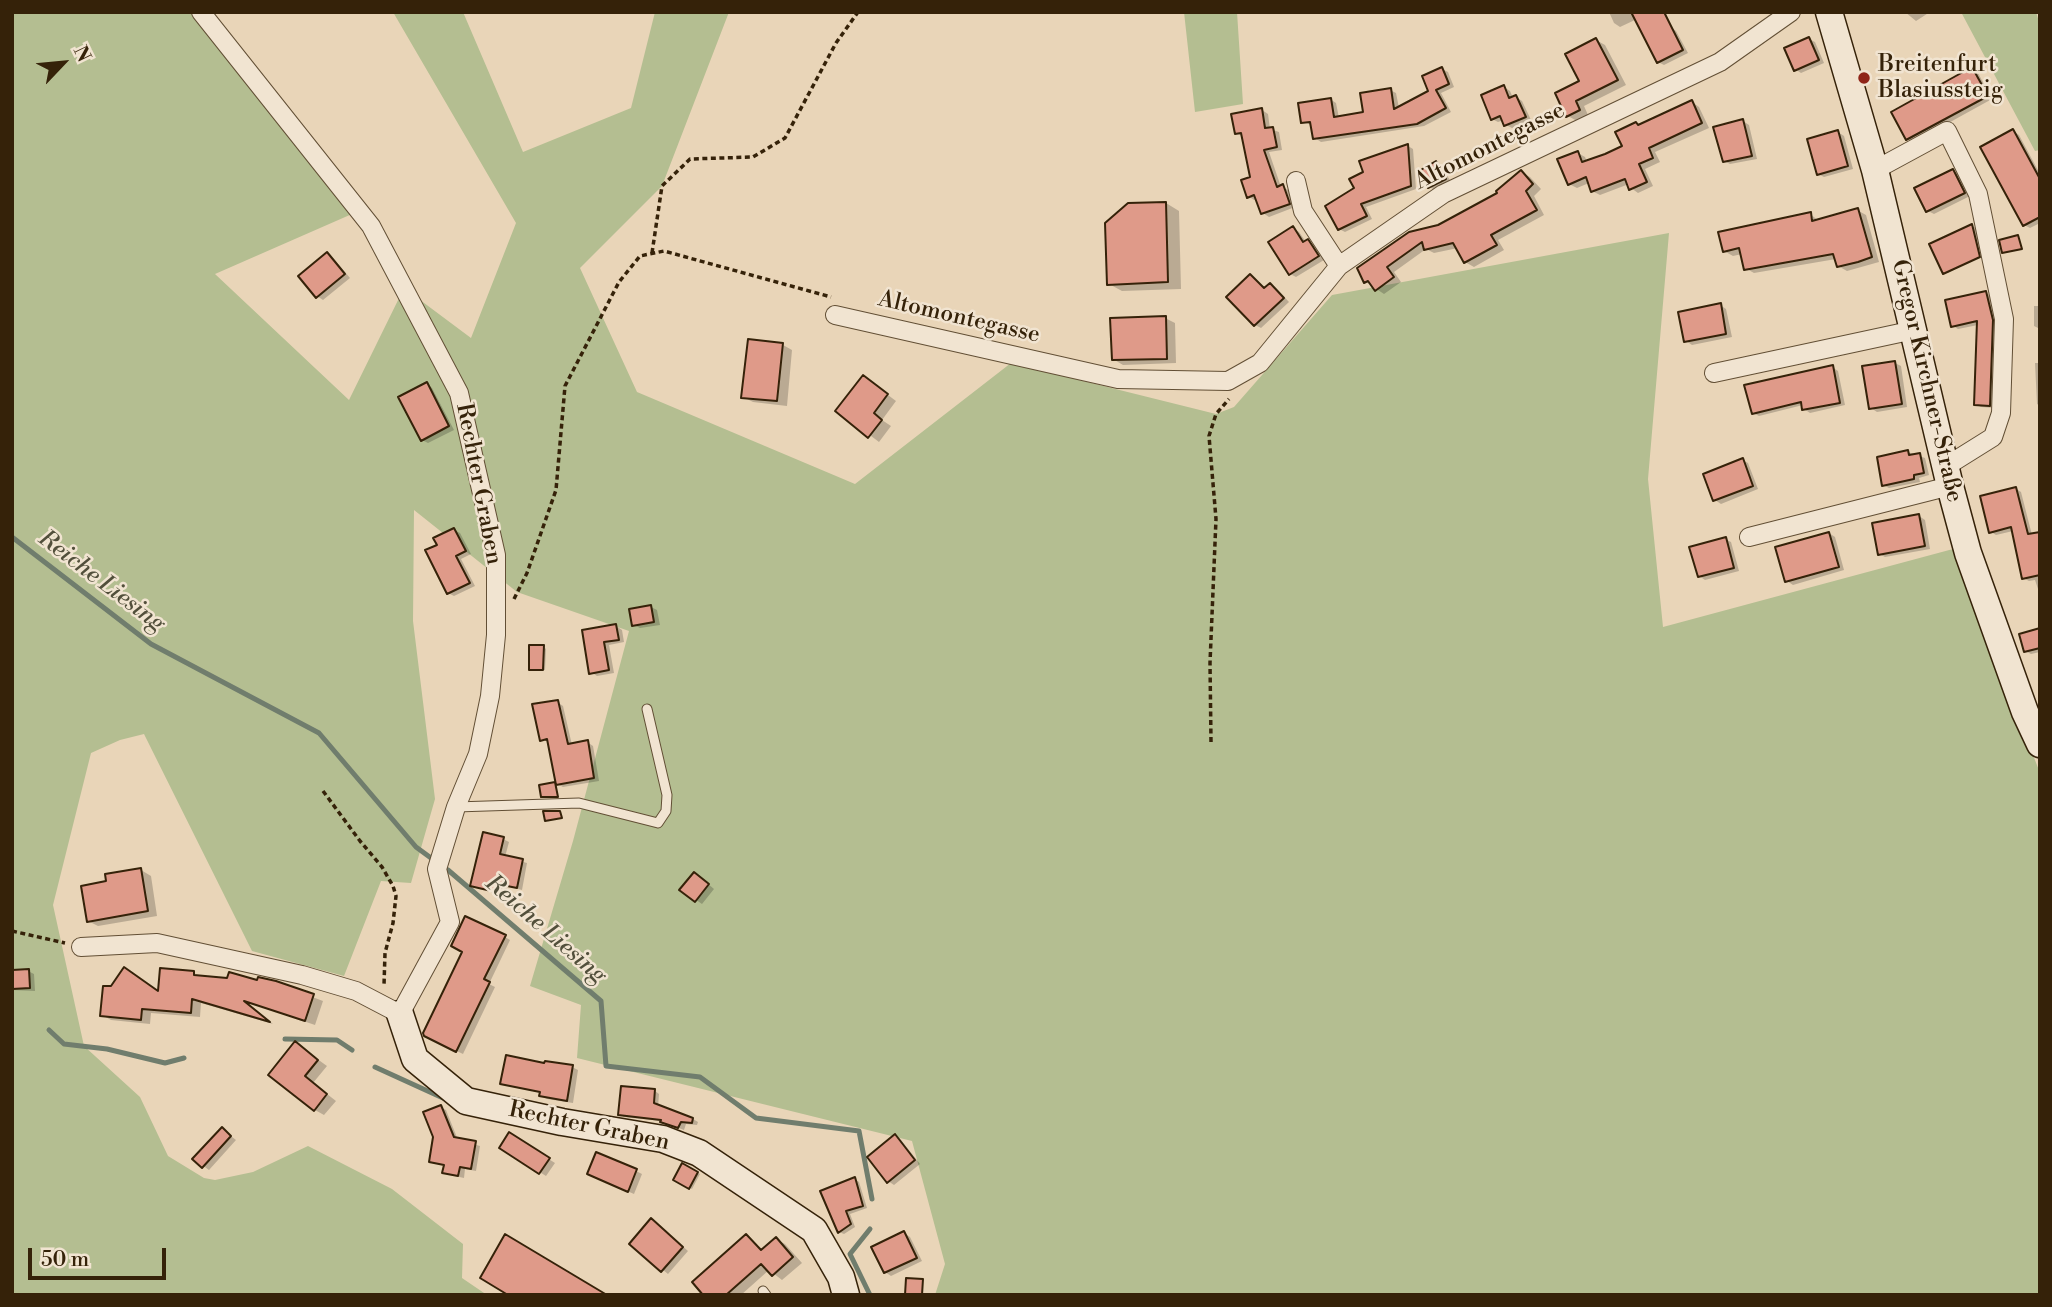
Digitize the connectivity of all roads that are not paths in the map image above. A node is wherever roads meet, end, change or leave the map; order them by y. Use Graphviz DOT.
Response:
graph roads {
  1 [pos="201,12"];
  2 [pos="1791,12"];
  3 [pos="1829,12"];
  4 [pos="1875,170"];
  5 [pos="1296,181"];
  6 [pos="1339,266"];
  7 [pos="835,315"];
  8 [pos="1914,330"];
  9 [pos="1714,373"];
  10 [pos="1947,476"];
  11 [pos="1749,537"];
  12 [pos="647,709"];
  13 [pos="2040,744"];
  14 [pos="456,807"];
  15 [pos="81,947"];
  16 [pos="400,1014"];
  17 [pos="846,1295"];
  1 -- 14 [label="street, Rechter Graben"];
  2 -- 6 [label="street, Altomontegasse"];
  3 -- 4 [label="street, Gregor Kirchner-Straße"];
  4 -- 8 [label="street, Gregor Kirchner-Straße"];
  4 -- 10 [label="street"];
  5 -- 6 [label="street"];
  6 -- 7 [label="street, Altomontegasse"];
  8 -- 9 [label="street"];
  8 -- 10 [label="street, Gregor Kirchner-Straße"];
  10 -- 11 [label="street"];
  10 -- 13 [label="street, Gregor Kirchner-Straße"];
  12 -- 14 [label="lane"];
  14 -- 16 [label="street, Rechter Graben"];
  15 -- 16 [label="street"];
  16 -- 17 [label="street, Rechter Graben"];
}
